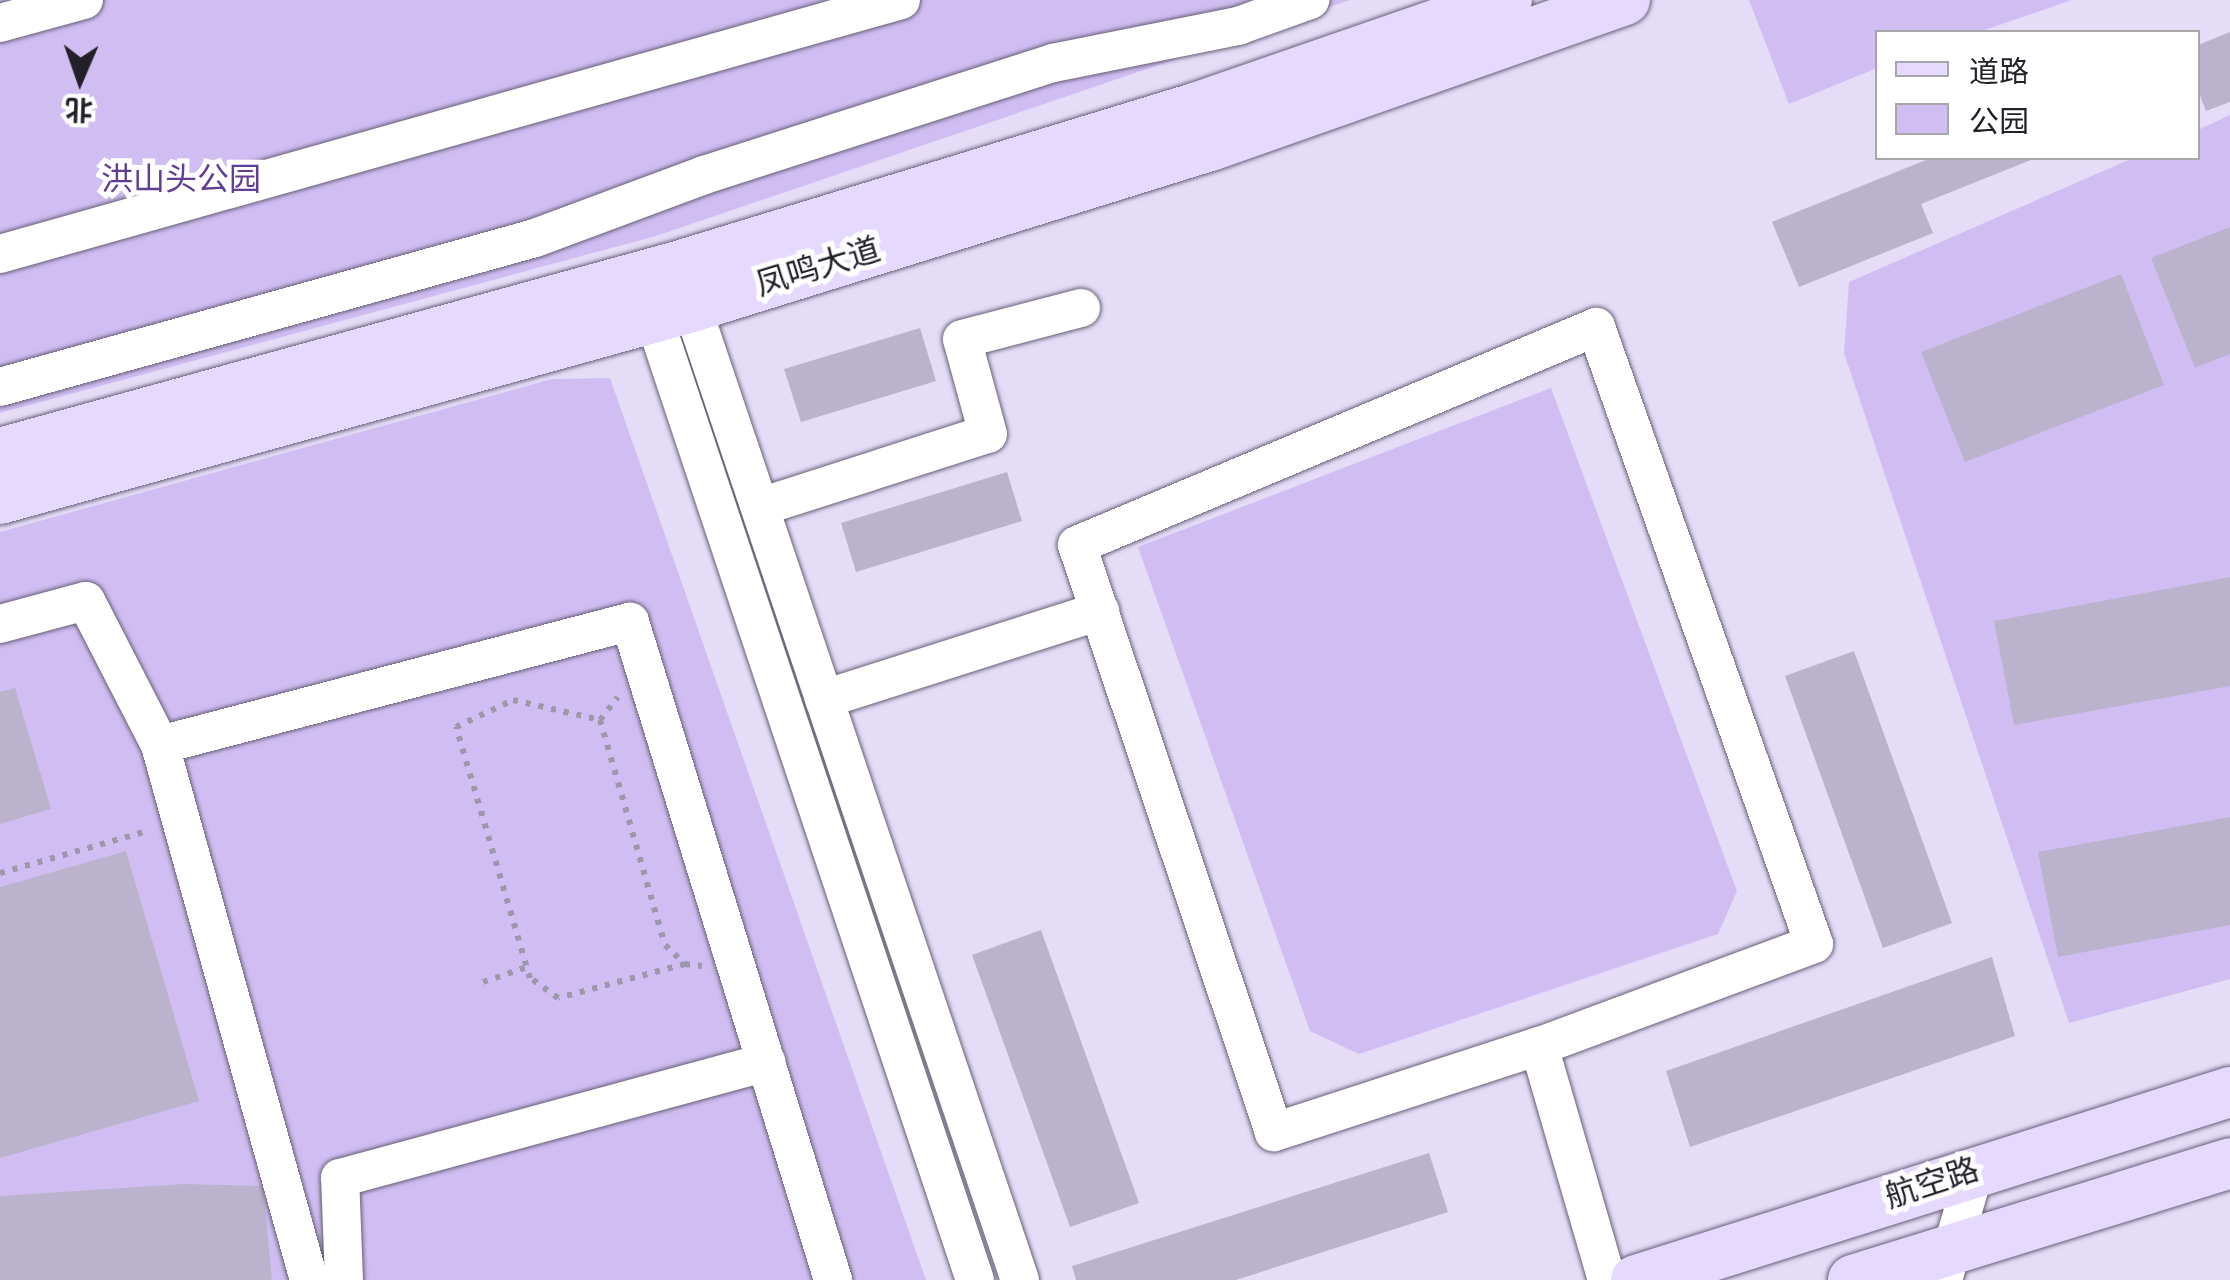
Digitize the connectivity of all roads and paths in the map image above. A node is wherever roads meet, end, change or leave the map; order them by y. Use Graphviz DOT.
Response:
graph roads {
  1 [pos="84,0"];
  2 [pos="901,0"];
  3 [pos="1310,0"];
  4 [pos="1507,0"];
  5 [pos="1626,0"];
  6 [pos="0,23"];
  7 [pos="0,254"];
  8 [pos="666,292"];
  9 [pos="1081,308"];
  10 [pos="0,387"];
  11 [pos="0,453"];
  12 [pos="0,499"];
  13 [pos="760,507"];
  14 [pos="1100,612"];
  15 [pos="0,624"];
  16 [pos="824,699"];
  17 [pos="160,745"];
  18 [pos="182,820"];
  19 [pos="0,874"];
  20 [pos="685,964"];
  21 [pos="527,967"];
  22 [pos="738,971"];
  23 [pos="483,982"];
  24 [pos="1539,1046"];
  25 [pos="766,1062"];
  26 [pos="2230,1092"];
  27 [pos="2230,1162"];
  28 [pos="1975,1170"];
  29 [pos="1946,1265"];
  30 [pos="309,1280"];
  31 [pos="344,1280"];
  32 [pos="833,1280"];
  33 [pos="974,1280"];
  34 [pos="1020,1280"];
  35 [pos="1607,1280"];
  36 [pos="1636,1280"];
  37 [pos="1853,1280"];
  1 -- 6 [label="street"];
  2 -- 7 [label="street"];
  3 -- 10 [label="street"];
  4 -- 8 [label="main road, 凤鸣大道"];
  5 -- 8 [label="main road, 凤鸣大道"];
  8 -- 11 [label="main road, 凤鸣大道"];
  8 -- 12 [label="main road, 凤鸣大道"];
  8 -- 13 [label="street"];
  8 -- 33 [label="street"];
  9 -- 13 [label="street"];
  13 -- 16 [label="street"];
  14 -- 16 [label="street"];
  14 -- 24 [label="street"];
  14 -- 24 [label="street"];
  15 -- 17 [label="street"];
  16 -- 34 [label="street"];
  17 -- 18 [label="street"];
  17 -- 22 [label="street"];
  18 -- 19 [label="path"];
  18 -- 30 [label="street"];
  20 -- 21 [label="path"];
  20 -- 21 [label="path"];
  20 -- 22 [label="path"];
  21 -- 23 [label="path"];
  22 -- 25 [label="street"];
  24 -- 35 [label="street"];
  25 -- 31 [label="street"];
  25 -- 32 [label="street"];
  26 -- 28 [label="main road, 航空路"];
  27 -- 29 [label="main road"];
  28 -- 29 [label="street"];
  28 -- 36 [label="main road, 航空路"];
  29 -- 37 [label="main road"];
}
